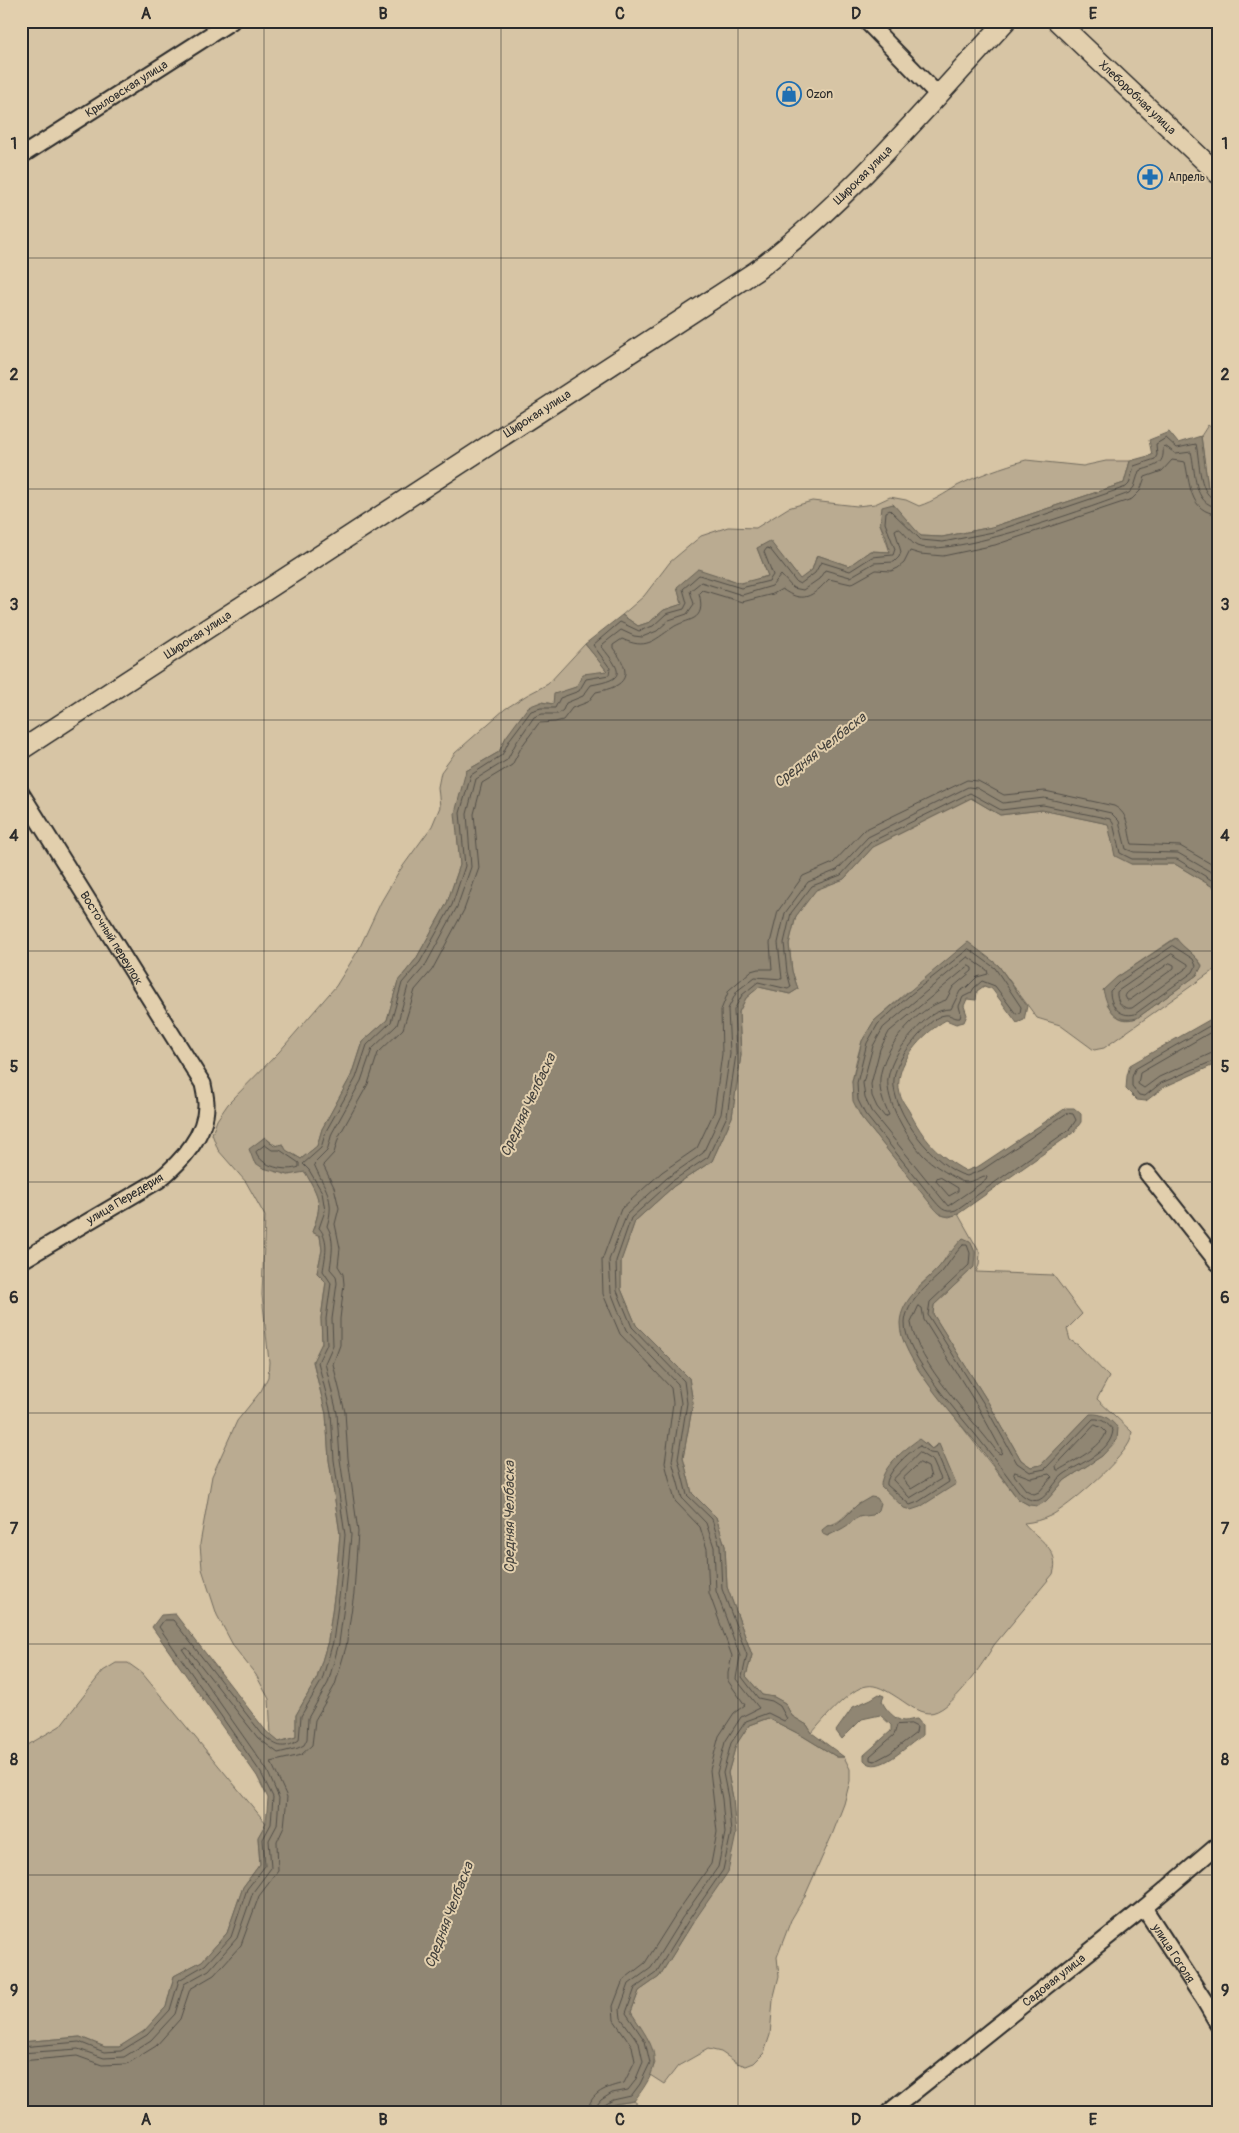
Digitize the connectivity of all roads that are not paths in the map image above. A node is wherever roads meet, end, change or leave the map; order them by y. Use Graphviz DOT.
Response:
graph roads {
  1 [pos="232,21"];
  2 [pos="866,21"];
  3 [pos="1006,21"];
  4 [pos="1057,21"];
  5 [pos="938,95"];
  6 [pos="21,156"];
  7 [pos="1218,174"];
  8 [pos="21,750"];
  9 [pos="21,793"];
  10 [pos="203,1084"];
  11 [pos="1147,1173"];
  12 [pos="21,1261"];
  13 [pos="1218,1263"];
  14 [pos="1218,1845"];
  15 [pos="1144,1908"];
  16 [pos="1218,2024"];
  17 [pos="889,2112"];
  1 -- 6 [label="street, Крыловская улица"];
  2 -- 5 [label="street"];
  3 -- 5 [label="street, Широкая улица"];
  4 -- 7 [label="street, Хлеборобная улица"];
  5 -- 8 [label="street, Широкая улица"];
  9 -- 10 [label="street, Восточный переулок"];
  10 -- 12 [label="street, улица Передерия"];
  11 -- 13 [label="street"];
  14 -- 15 [label="street, Садовая улица"];
  15 -- 16 [label="street, улица Гоголя"];
  15 -- 17 [label="street, Садовая улица"];
}
